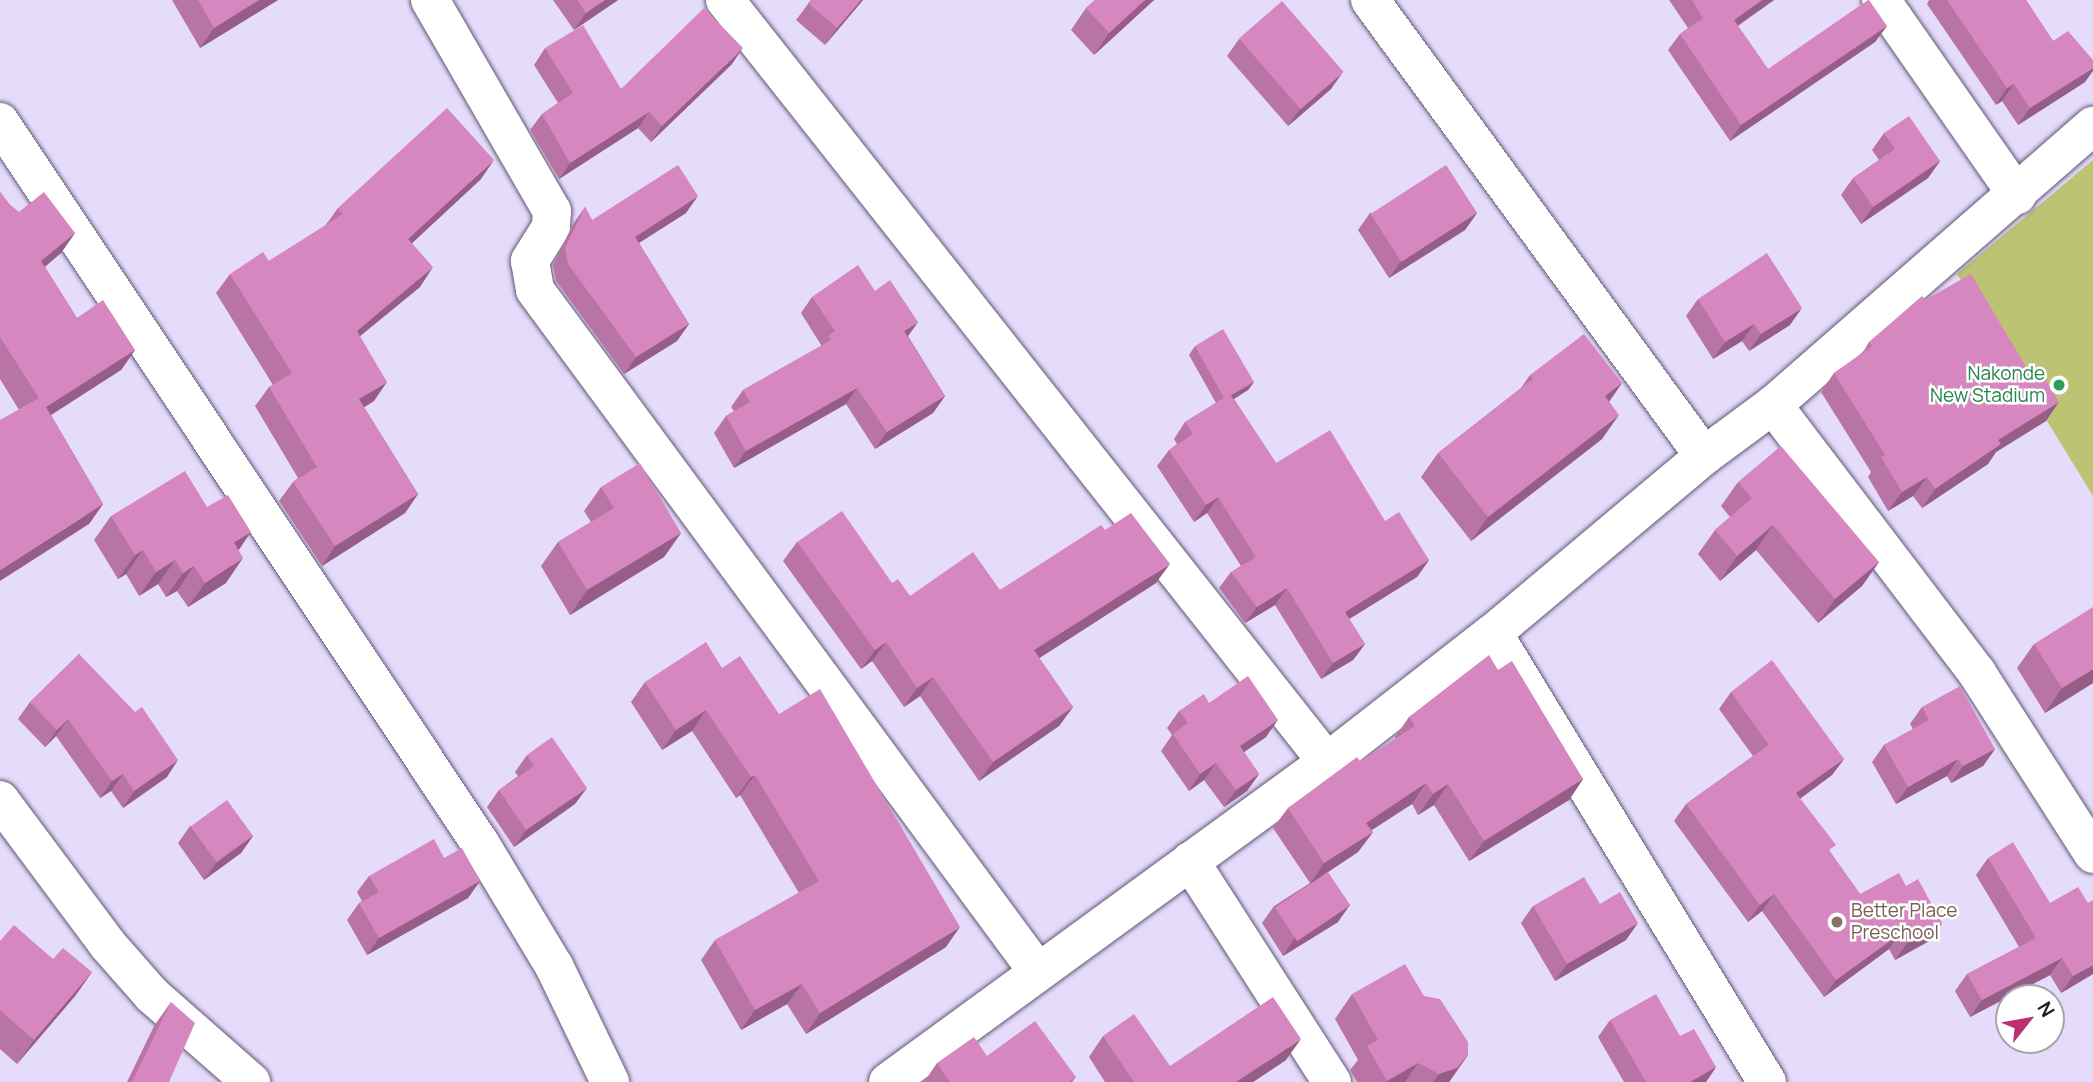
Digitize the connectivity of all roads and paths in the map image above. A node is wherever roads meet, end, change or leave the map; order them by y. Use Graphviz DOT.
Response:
graph roads {
  1 [pos="430,0"];
  2 [pos="724,0"];
  3 [pos="1370,0"];
  4 [pos="1881,0"];
  5 [pos="0,122"];
  6 [pos="2093,127"];
  7 [pos="2017,195"];
  8 [pos="1773,405"];
  9 [pos="1704,456"];
  10 [pos="1493,634"];
  11 [pos="1326,762"];
  12 [pos="0,800"];
  13 [pos="2093,854"];
  14 [pos="1190,861"];
  15 [pos="1038,972"];
  16 [pos="251,1082"];
  17 [pos="610,1082"];
  18 [pos="888,1082"];
  19 [pos="1332,1082"];
  20 [pos="1767,1082"];
  1 -- 15 [label="street"];
  2 -- 11 [label="street"];
  3 -- 9 [label="street"];
  4 -- 7 [label="street"];
  5 -- 17 [label="street"];
  6 -- 7 [label="street"];
  7 -- 8 [label="street"];
  8 -- 9 [label="street"];
  8 -- 13 [label="street"];
  9 -- 10 [label="street"];
  10 -- 11 [label="street"];
  10 -- 20 [label="street"];
  11 -- 14 [label="street"];
  12 -- 16 [label="street"];
  14 -- 15 [label="street"];
  14 -- 19 [label="street"];
  15 -- 18 [label="street"];
}
